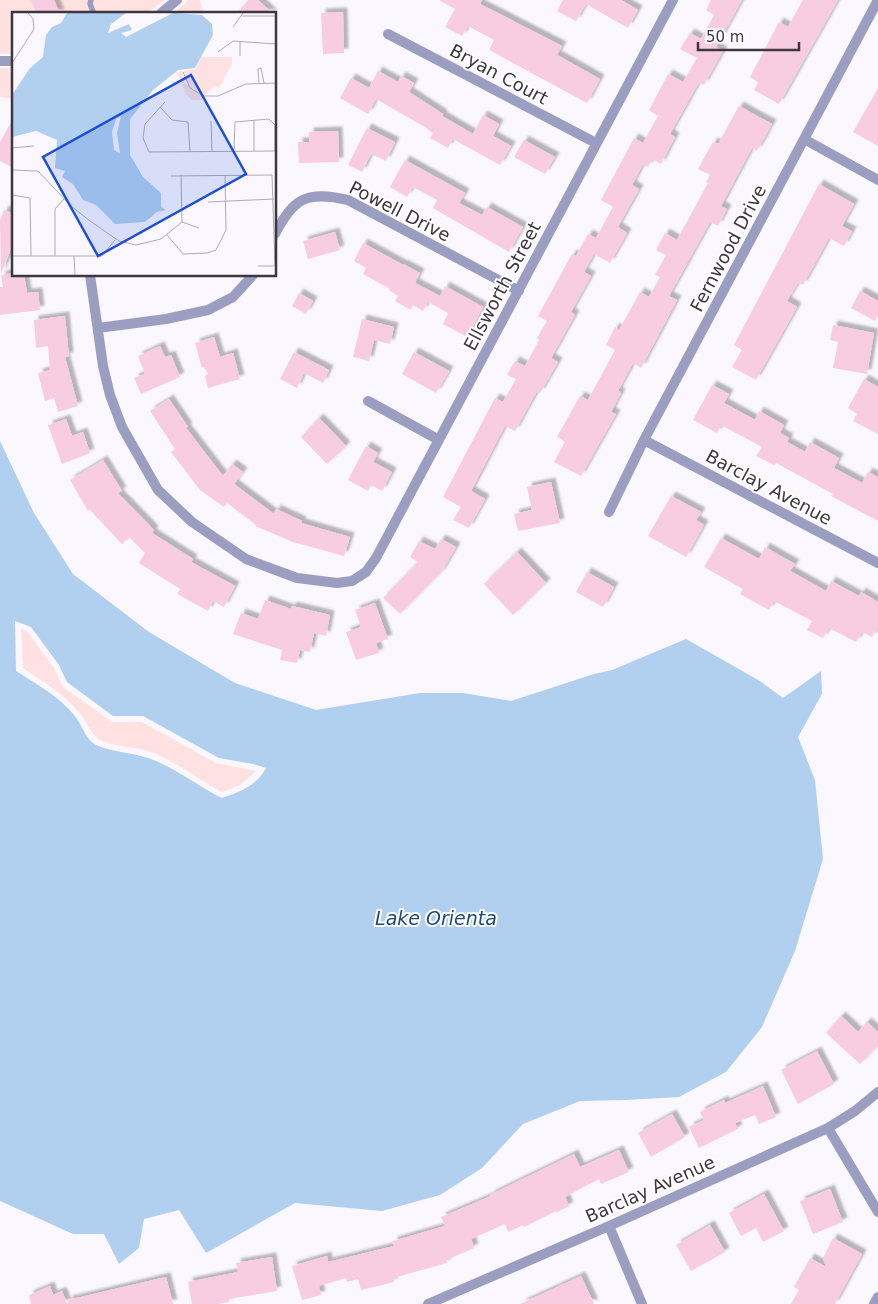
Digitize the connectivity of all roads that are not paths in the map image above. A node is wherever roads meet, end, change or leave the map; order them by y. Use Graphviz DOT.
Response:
graph roads {
  1 [pos="91,0"];
  2 [pos="673,0"];
  3 [pos="878,0"];
  4 [pos="175,1"];
  5 [pos="93,12"];
  6 [pos="162,12"];
  7 [pos="388,34"];
  8 [pos="804,139"];
  9 [pos="596,143"];
  10 [pos="878,180"];
  11 [pos="276,232"];
  12 [pos="90,276"];
  13 [pos="253,276"];
  14 [pos="518,291"];
  15 [pos="98,328"];
  16 [pos="368,401"];
  17 [pos="439,440"];
  18 [pos="644,440"];
  19 [pos="609,512"];
  20 [pos="878,563"];
  21 [pos="878,1092"];
  22 [pos="828,1128"];
  23 [pos="878,1212"];
  24 [pos="609,1226"];
  25 [pos="878,1297"];
  26 [pos="428,1304"];
  27 [pos="642,1304"];
  28 [pos="874,1304"];
  1 -- 5 [label="lane"];
  2 -- 9 [label="street, Ellsworth Street"];
  3 -- 8 [label="street, Fernwood Drive"];
  4 -- 6 [label="street"];
  7 -- 9 [label="street, Bryan Court"];
  8 -- 10 [label="street"];
  8 -- 18 [label="street, Fernwood Drive"];
  9 -- 14 [label="street, Ellsworth Street"];
  11 -- 14 [label="street, Powell Drive"];
  12 -- 15 [label="street"];
  13 -- 15 [label="street"];
  14 -- 17 [label="street, Ellsworth Street"];
  15 -- 17 [label="street, Ellsworth Street"];
  16 -- 17 [label="street"];
  18 -- 19 [label="street, Fernwood Drive"];
  18 -- 20 [label="street, Barclay Avenue"];
  21 -- 22 [label="street, Barclay Avenue"];
  22 -- 23 [label="street"];
  22 -- 24 [label="street, Barclay Avenue"];
  24 -- 26 [label="street, Barclay Avenue"];
  24 -- 27 [label="street"];
  25 -- 28 [label="street"];
}
